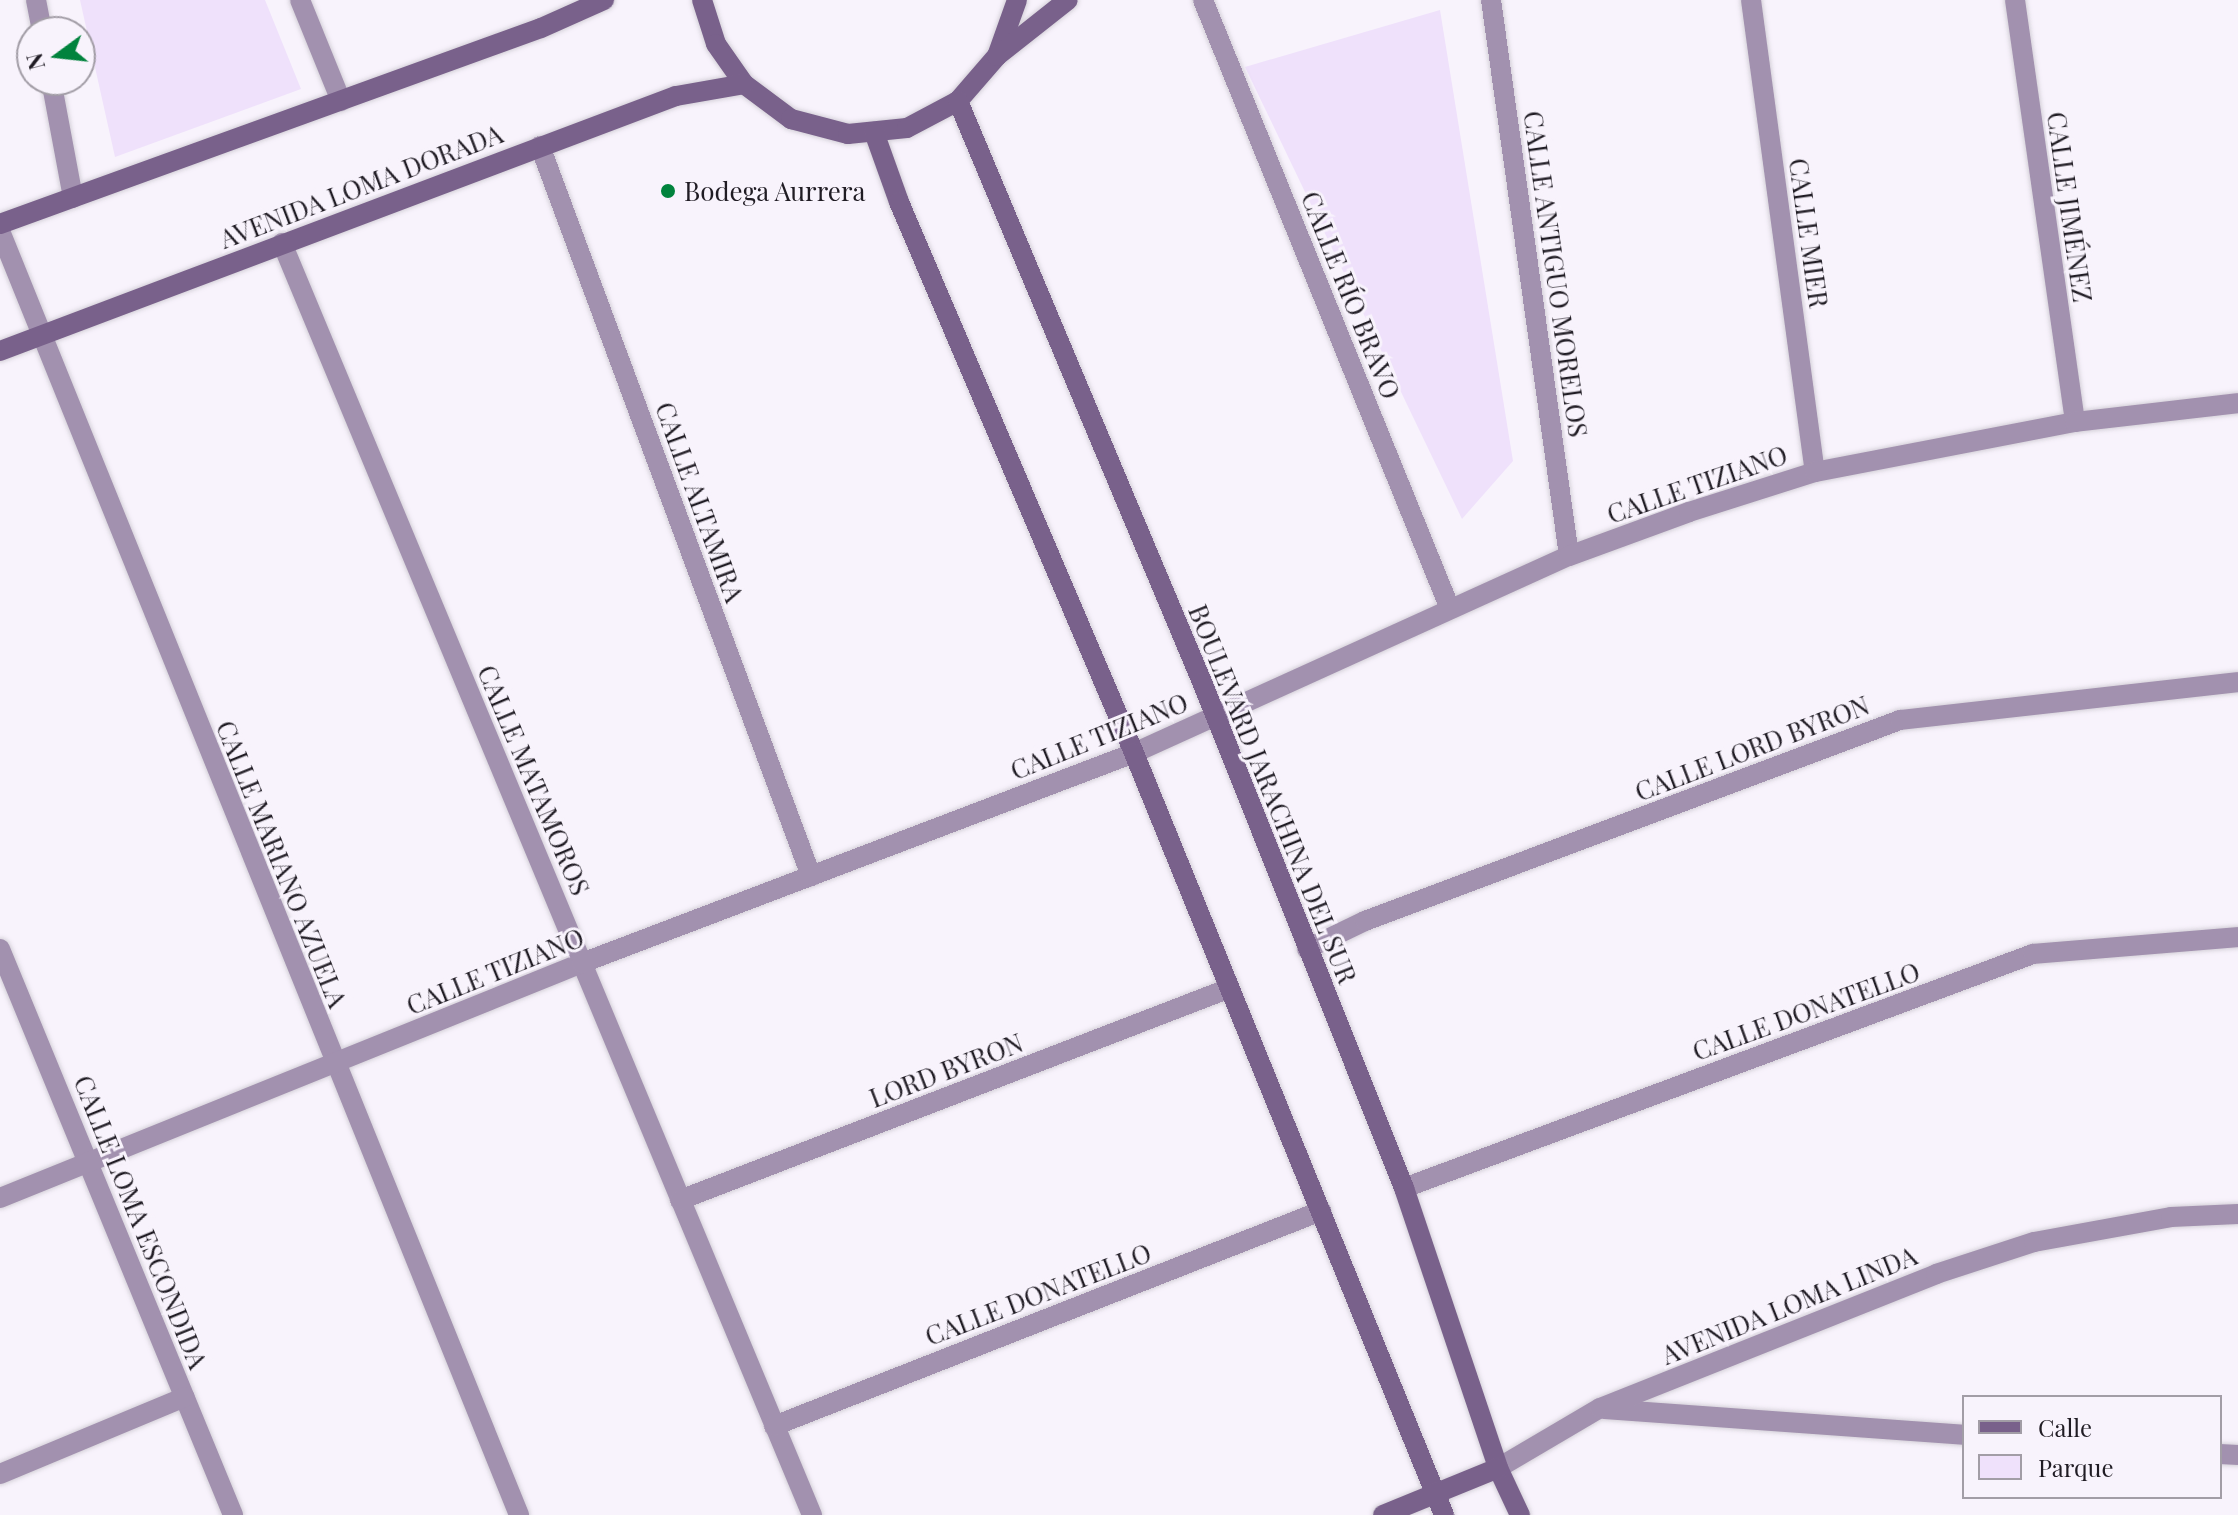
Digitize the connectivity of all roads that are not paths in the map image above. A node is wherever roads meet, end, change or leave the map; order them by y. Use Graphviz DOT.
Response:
graph roads {
  1 [pos="300,0"];
  2 [pos="604,0"];
  3 [pos="702,0"];
  4 [pos="1017,0"];
  5 [pos="1068,0"];
  6 [pos="1203,0"];
  7 [pos="1491,0"];
  8 [pos="1751,0"];
  9 [pos="2015,0"];
  10 [pos="576,6"];
  11 [pos="997,56"];
  12 [pos="744,84"];
  13 [pos="54,96"];
  14 [pos="341,101"];
  15 [pos="958,101"];
  16 [pos="874,132"];
  17 [pos="540,146"];
  18 [pos="73,198"];
  19 [pos="0,224"];
  20 [pos="0,231"];
  21 [pos="282,243"];
  22 [pos="41,335"];
  23 [pos="0,351"];
  24 [pos="2238,403"];
  25 [pos="2075,422"];
  26 [pos="1815,472"];
  27 [pos="1569,556"];
  28 [pos="1450,609"];
  29 [pos="2238,682"];
  30 [pos="1215,716"];
  31 [pos="1134,753"];
  32 [pos="811,876"];
  33 [pos="2238,937"];
  34 [pos="0,949"];
  35 [pos="1307,949"];
  36 [pos="582,963"];
  37 [pos="1230,988"];
  38 [pos="334,1063"];
  39 [pos="88,1162"];
  40 [pos="1404,1188"];
  41 [pos="0,1198"];
  42 [pos="680,1200"];
  43 [pos="1321,1211"];
  44 [pos="2238,1214"];
  45 [pos="185,1397"];
  46 [pos="1600,1408"];
  47 [pos="774,1426"];
  48 [pos="1962,1435"];
  49 [pos="1498,1468"];
  50 [pos="0,1474"];
  51 [pos="1436,1493"];
  52 [pos="233,1515"];
  53 [pos="519,1515"];
  54 [pos="812,1515"];
  55 [pos="1383,1515"];
  56 [pos="1444,1515"];
  57 [pos="1520,1515"];
  1 -- 14 [label="street"];
  2 -- 10 [label="street"];
  3 -- 12 [label="street"];
  4 -- 11 [label="street"];
  5 -- 11 [label="street"];
  6 -- 28 [label="street, CALLE RÍO BRAVO"];
  7 -- 27 [label="street, CALLE ANTIGUO MORELOS"];
  8 -- 26 [label="street, CALLE MIER"];
  9 -- 25 [label="street, CALLE JIMÉNEZ"];
  10 -- 14 [label="street"];
  11 -- 15 [label="street"];
  12 -- 16 [label="street"];
  12 -- 17 [label="street, AVENIDA LOMA DORADA"];
  13 -- 18 [label="street"];
  14 -- 18 [label="street"];
  15 -- 16 [label="street"];
  15 -- 30 [label="street, BOULEVARD JARACHINA DEL SUR"];
  16 -- 31 [label="street"];
  17 -- 21 [label="street, AVENIDA LOMA DORADA"];
  17 -- 32 [label="street, CALLE ALTAMIRA"];
  18 -- 19 [label="street"];
  20 -- 22 [label="street, CALLE MARIANO AZUELA"];
  21 -- 22 [label="street, AVENIDA LOMA DORADA"];
  21 -- 36 [label="street, CALLE MATAMOROS"];
  22 -- 23 [label="street, AVENIDA LOMA DORADA"];
  22 -- 38 [label="street, CALLE MARIANO AZUELA"];
  24 -- 25 [label="street, CALLE TIZIANO"];
  25 -- 26 [label="street, CALLE TIZIANO"];
  26 -- 27 [label="street, CALLE TIZIANO"];
  27 -- 28 [label="street, CALLE TIZIANO"];
  28 -- 30 [label="street, CALLE TIZIANO"];
  29 -- 35 [label="street, CALLE LORD BYRON"];
  30 -- 31 [label="street, CALLE TIZIANO"];
  30 -- 35 [label="street, BOULEVARD JARACHINA DEL SUR"];
  31 -- 32 [label="street, CALLE TIZIANO"];
  31 -- 37 [label="street"];
  32 -- 36 [label="street, CALLE TIZIANO"];
  33 -- 40 [label="street, CALLE DONATELLO"];
  34 -- 39 [label="street, CALLE LOMA ESCONDIDA"];
  35 -- 40 [label="street, BOULEVARD JARACHINA DEL SUR"];
  36 -- 38 [label="street, CALLE TIZIANO"];
  36 -- 42 [label="street, CALLE MATAMOROS"];
  37 -- 42 [label="street, LORD BYRON"];
  37 -- 43 [label="street"];
  38 -- 39 [label="street, CALLE TIZIANO"];
  38 -- 53 [label="street, CALLE MARIANO AZUELA"];
  39 -- 41 [label="street, CALLE TIZIANO"];
  39 -- 45 [label="street, CALLE LOMA ESCONDIDA"];
  40 -- 49 [label="street, BOULEVARD JARACHINA DEL SUR"];
  42 -- 47 [label="street, CALLE MATAMOROS"];
  43 -- 47 [label="street, CALLE DONATELLO"];
  43 -- 51 [label="street"];
  44 -- 46 [label="street, AVENIDA LOMA LINDA"];
  45 -- 50 [label="street"];
  45 -- 52 [label="street, CALLE LOMA ESCONDIDA"];
  46 -- 48 [label="street"];
  46 -- 49 [label="street, AVENIDA LOMA LINDA"];
  47 -- 54 [label="street, CALLE MATAMOROS"];
  49 -- 51 [label="street, AVENIDA LOMA LINDA"];
  49 -- 57 [label="street, BOULEVARD JARACHINA DEL SUR"];
  51 -- 55 [label="street, AVENIDA LOMA LINDA"];
  51 -- 56 [label="street"];
}
